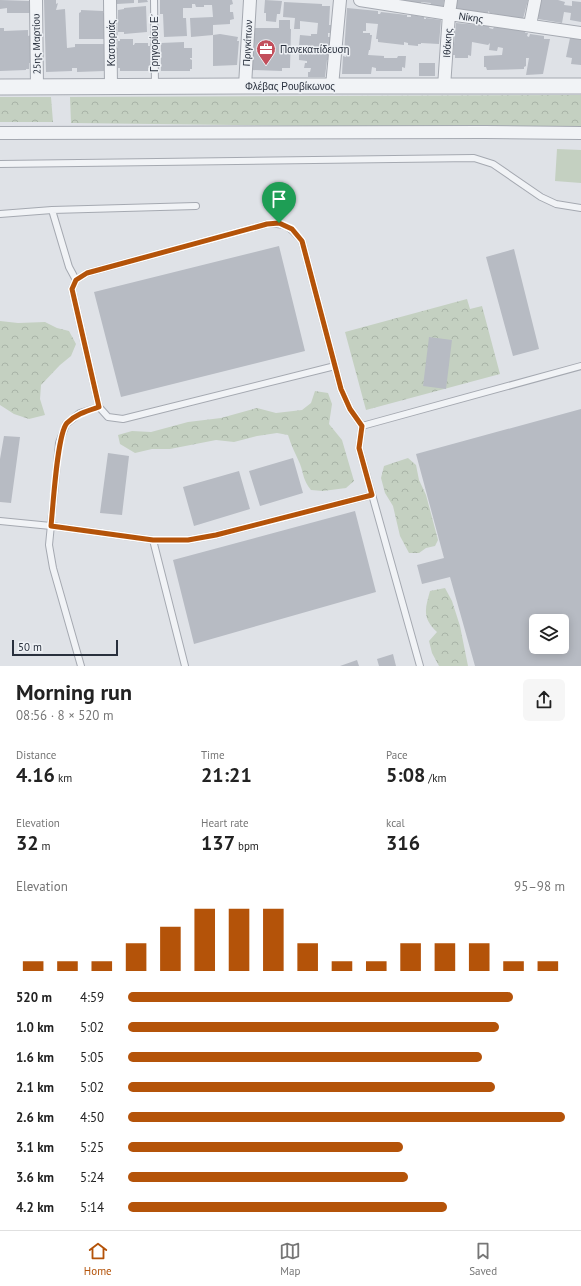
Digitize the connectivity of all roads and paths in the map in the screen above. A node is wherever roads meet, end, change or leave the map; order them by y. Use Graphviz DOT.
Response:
graph roads {
  1 [pos="36,0"];
  2 [pos="110,0"];
  3 [pos="154,0"];
  4 [pos="250,0"];
  5 [pos="340,0"];
  6 [pos="360,0"];
  7 [pos="451,0"];
  8 [pos="535,0"];
  9 [pos="449,14"];
  10 [pos="530,25"];
  11 [pos="581,33"];
  12 [pos="111,86"];
  13 [pos="154,86"];
  14 [pos="245,86"];
  15 [pos="332,86"];
  16 [pos="581,86"];
  17 [pos="38,87"];
  18 [pos="444,87"];
  19 [pos="0,88"];
  20 [pos="0,133"];
  21 [pos="581,133"];
  22 [pos="0,164"];
  23 [pos="196,206"];
  24 [pos="581,208"];
  25 [pos="52,210"];
  26 [pos="0,214"];
  27 [pos="76,280"];
  28 [pos="335,366"];
  29 [pos="581,366"];
  30 [pos="99,407"];
  31 [pos="362,426"];
  32 [pos="372,495"];
  33 [pos="0,521"];
  34 [pos="51,526"];
  35 [pos="153,540"];
  36 [pos="82,666"];
  37 [pos="185,666"];
  38 [pos="420,666"];
  1 -- 17 [label="street, 25ης Μαρτίου"];
  2 -- 12 [label="street, Καστοριάς"];
  3 -- 13 [label="lane, Γρηγορίου Ε'"];
  4 -- 14 [label="street, Πριγκίπων"];
  5 -- 15 [label="street"];
  6 -- 9 [label="street, Νίκης"];
  7 -- 9 [label="street, Ιθάκης"];
  8 -- 10 [label="street"];
  9 -- 10 [label="street, Νίκης"];
  9 -- 18 [label="street, Ιθάκης"];
  10 -- 11 [label="street, Νίκης"];
  12 -- 13 [label="street, Φλέβας Ρουβίκωνος"];
  12 -- 17 [label="street, Φλέβας Ρουβίκωνος"];
  13 -- 14 [label="street, Φλέβας Ρουβίκωνος"];
  14 -- 15 [label="street, Φλέβας Ρουβίκωνος"];
  15 -- 18 [label="street, Φλέβας Ρουβίκωνος"];
  16 -- 18 [label="street, Φλέβας Ρουβίκωνος"];
  17 -- 19 [label="street, Φλέβας Ρουβίκωνος"];
  20 -- 21 [label="street"];
  22 -- 24 [label="lane"];
  23 -- 25 [label="lane"];
  25 -- 26 [label="lane"];
  25 -- 27 [label="lane"];
  27 -- 28 [label="lane"];
  27 -- 30 [label="lane"];
  28 -- 30 [label="lane"];
  28 -- 31 [label="lane"];
  29 -- 31 [label="lane"];
  30 -- 34 [label="lane"];
  31 -- 32 [label="lane"];
  32 -- 35 [label="lane"];
  32 -- 38 [label="lane"];
  33 -- 34 [label="lane"];
  34 -- 35 [label="lane"];
  34 -- 36 [label="lane"];
  35 -- 37 [label="lane"];
}
